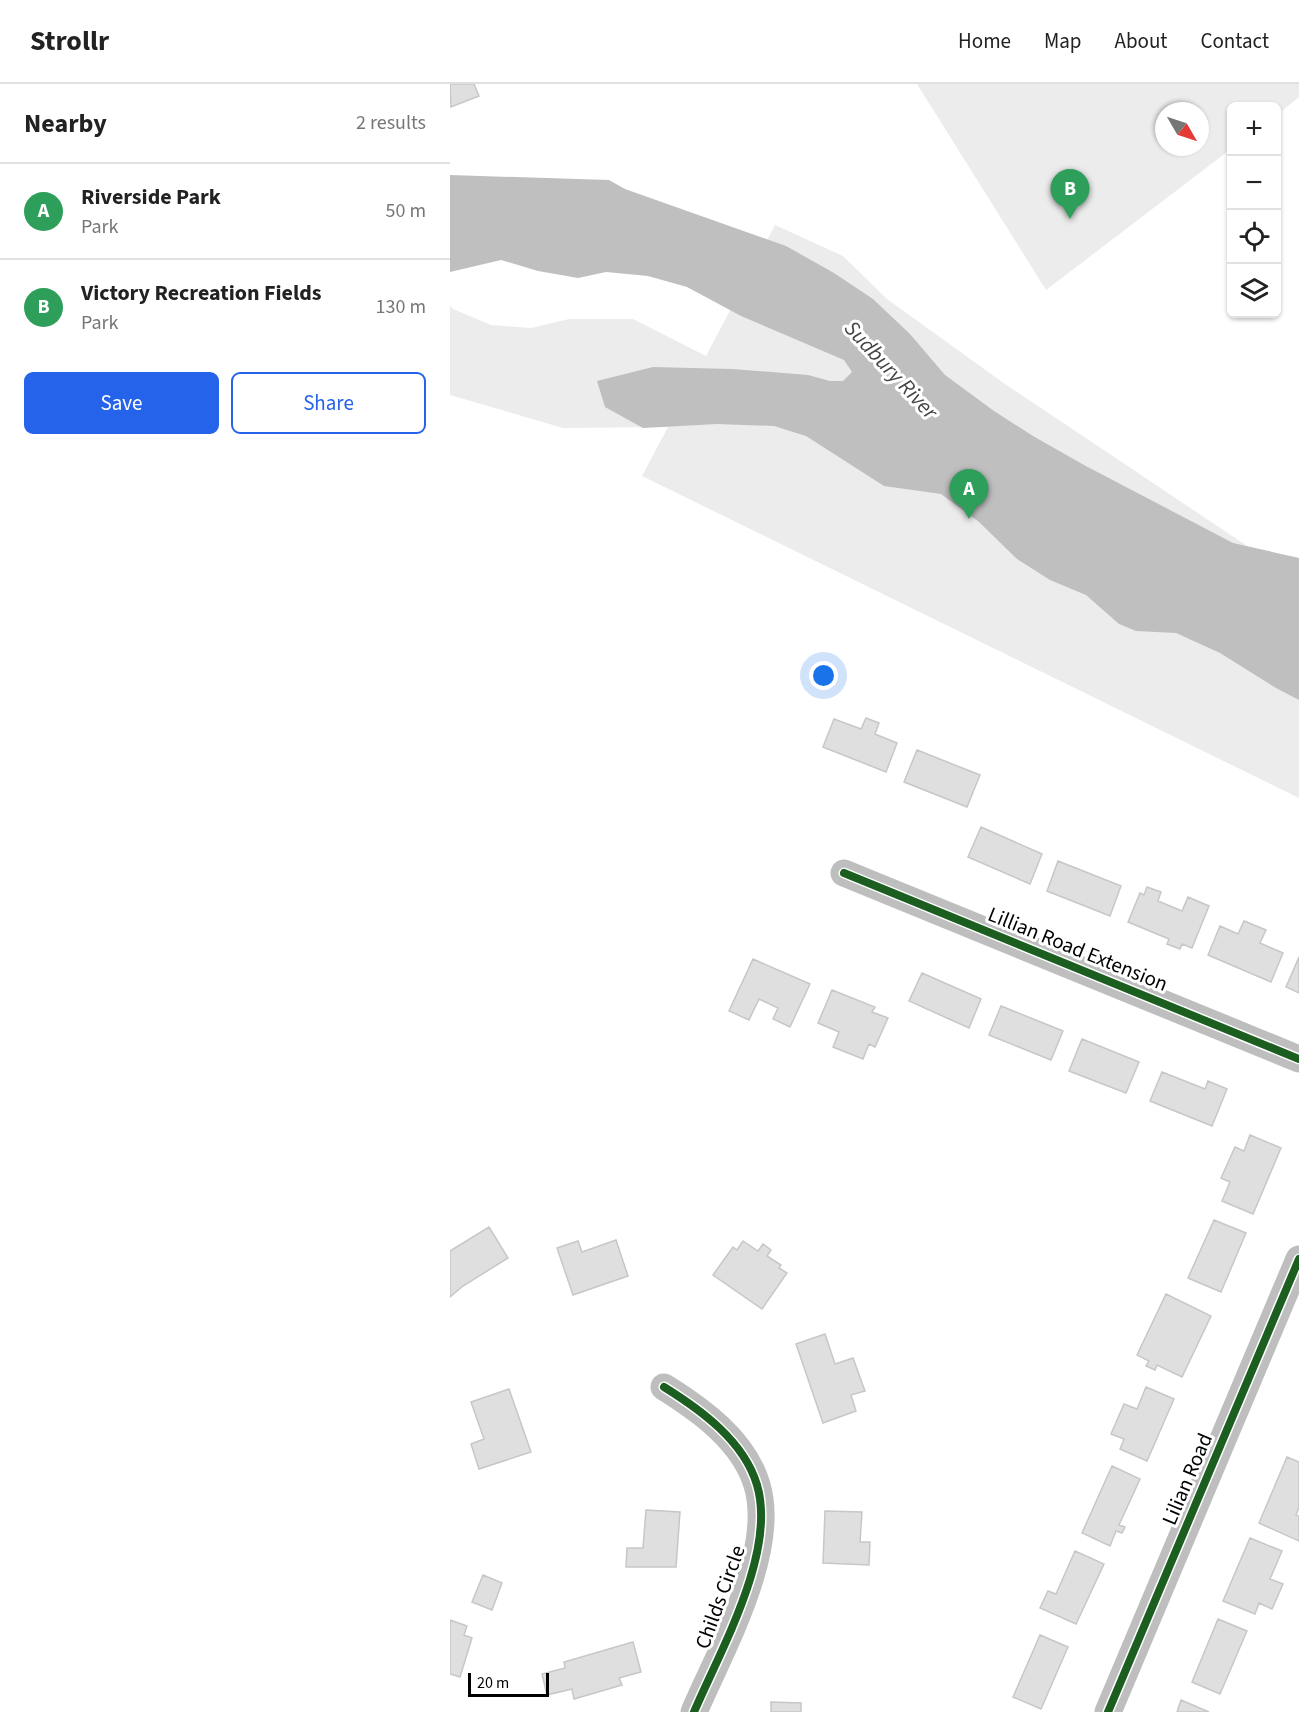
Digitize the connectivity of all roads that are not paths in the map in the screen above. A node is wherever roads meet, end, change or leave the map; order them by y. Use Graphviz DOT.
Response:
graph roads {
  1 [pos="844,873"];
  2 [pos="1299,1059"];
  3 [pos="1299,1259"];
  4 [pos="664,1387"];
  5 [pos="694,1712"];
  6 [pos="1108,1712"];
  1 -- 2 [label="street, Lillian Road Extension"];
  3 -- 6 [label="street, Lilian Road"];
  4 -- 5 [label="street, Childs Circle"];
}
